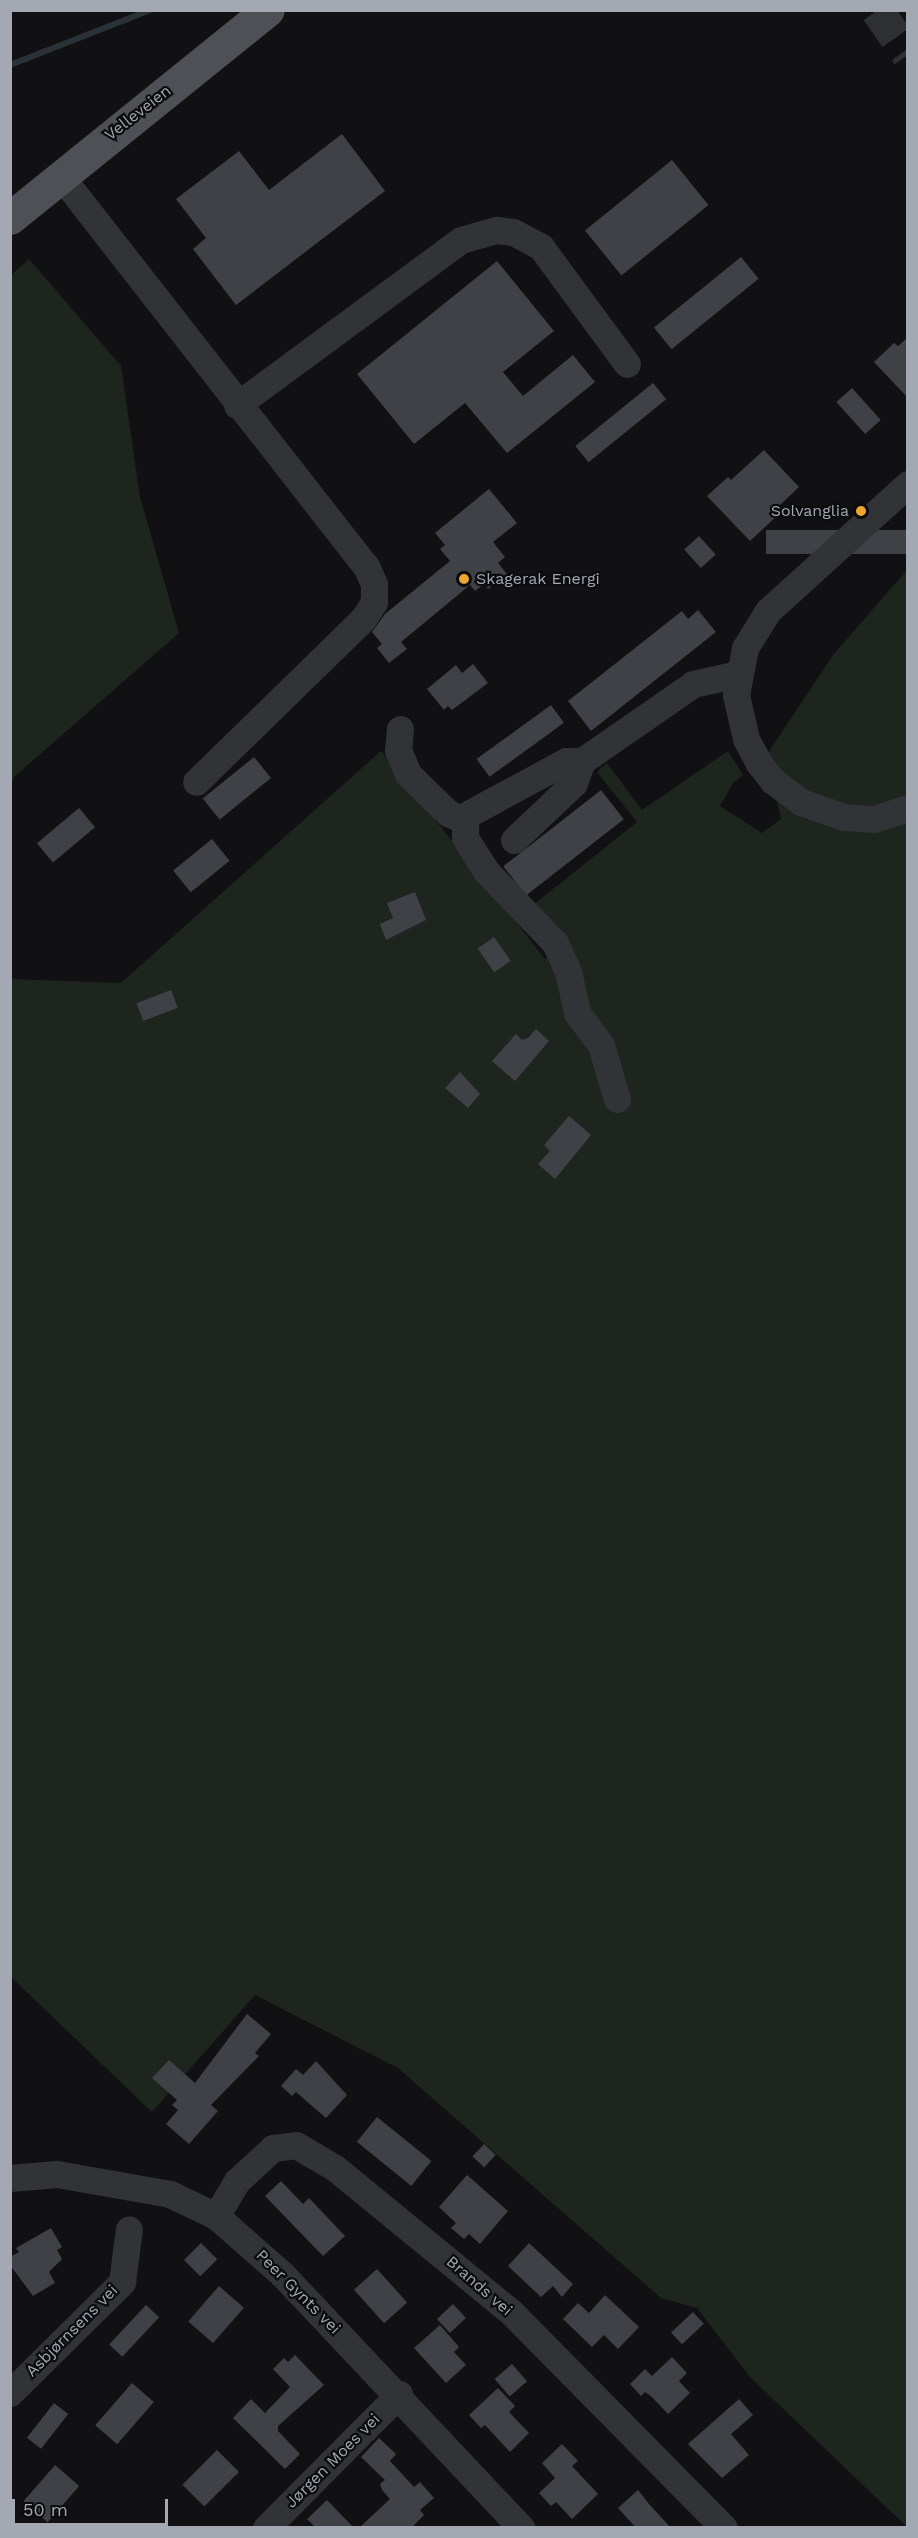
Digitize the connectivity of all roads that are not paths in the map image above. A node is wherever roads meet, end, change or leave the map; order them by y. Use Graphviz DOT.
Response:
graph roads {
  1 [pos="268,10"];
  2 [pos="60,175"];
  3 [pos="10,218"];
  4 [pos="627,364"];
  5 [pos="237,405"];
  6 [pos="908,484"];
  7 [pos="738,674"];
  8 [pos="400,729"];
  9 [pos="582,761"];
  10 [pos="195,782"];
  11 [pos="908,808"];
  12 [pos="465,821"];
  13 [pos="514,840"];
  14 [pos="617,1099"];
  15 [pos="10,2178"];
  16 [pos="216,2216"];
  17 [pos="129,2229"];
  18 [pos="10,2393"];
  19 [pos="399,2394"];
  20 [pos="266,2528"];
  21 [pos="521,2528"];
  22 [pos="724,2528"];
  1 -- 2 [label="main road, Velleveien"];
  2 -- 3 [label="main road, Velleveien"];
  2 -- 5 [label="street"];
  4 -- 5 [label="street"];
  5 -- 10 [label="street"];
  6 -- 7 [label="street"];
  7 -- 9 [label="street"];
  7 -- 11 [label="street"];
  8 -- 12 [label="street"];
  9 -- 12 [label="street"];
  9 -- 13 [label="street"];
  12 -- 14 [label="street"];
  15 -- 16 [label="street, Peer Gynts vei"];
  16 -- 19 [label="street, Peer Gynts vei"];
  16 -- 22 [label="street, Brands vei"];
  17 -- 18 [label="street, Asbjørnsens vei"];
  19 -- 20 [label="street, Jørgen Moes vei"];
  19 -- 21 [label="street, Peer Gynts vei"];
}
